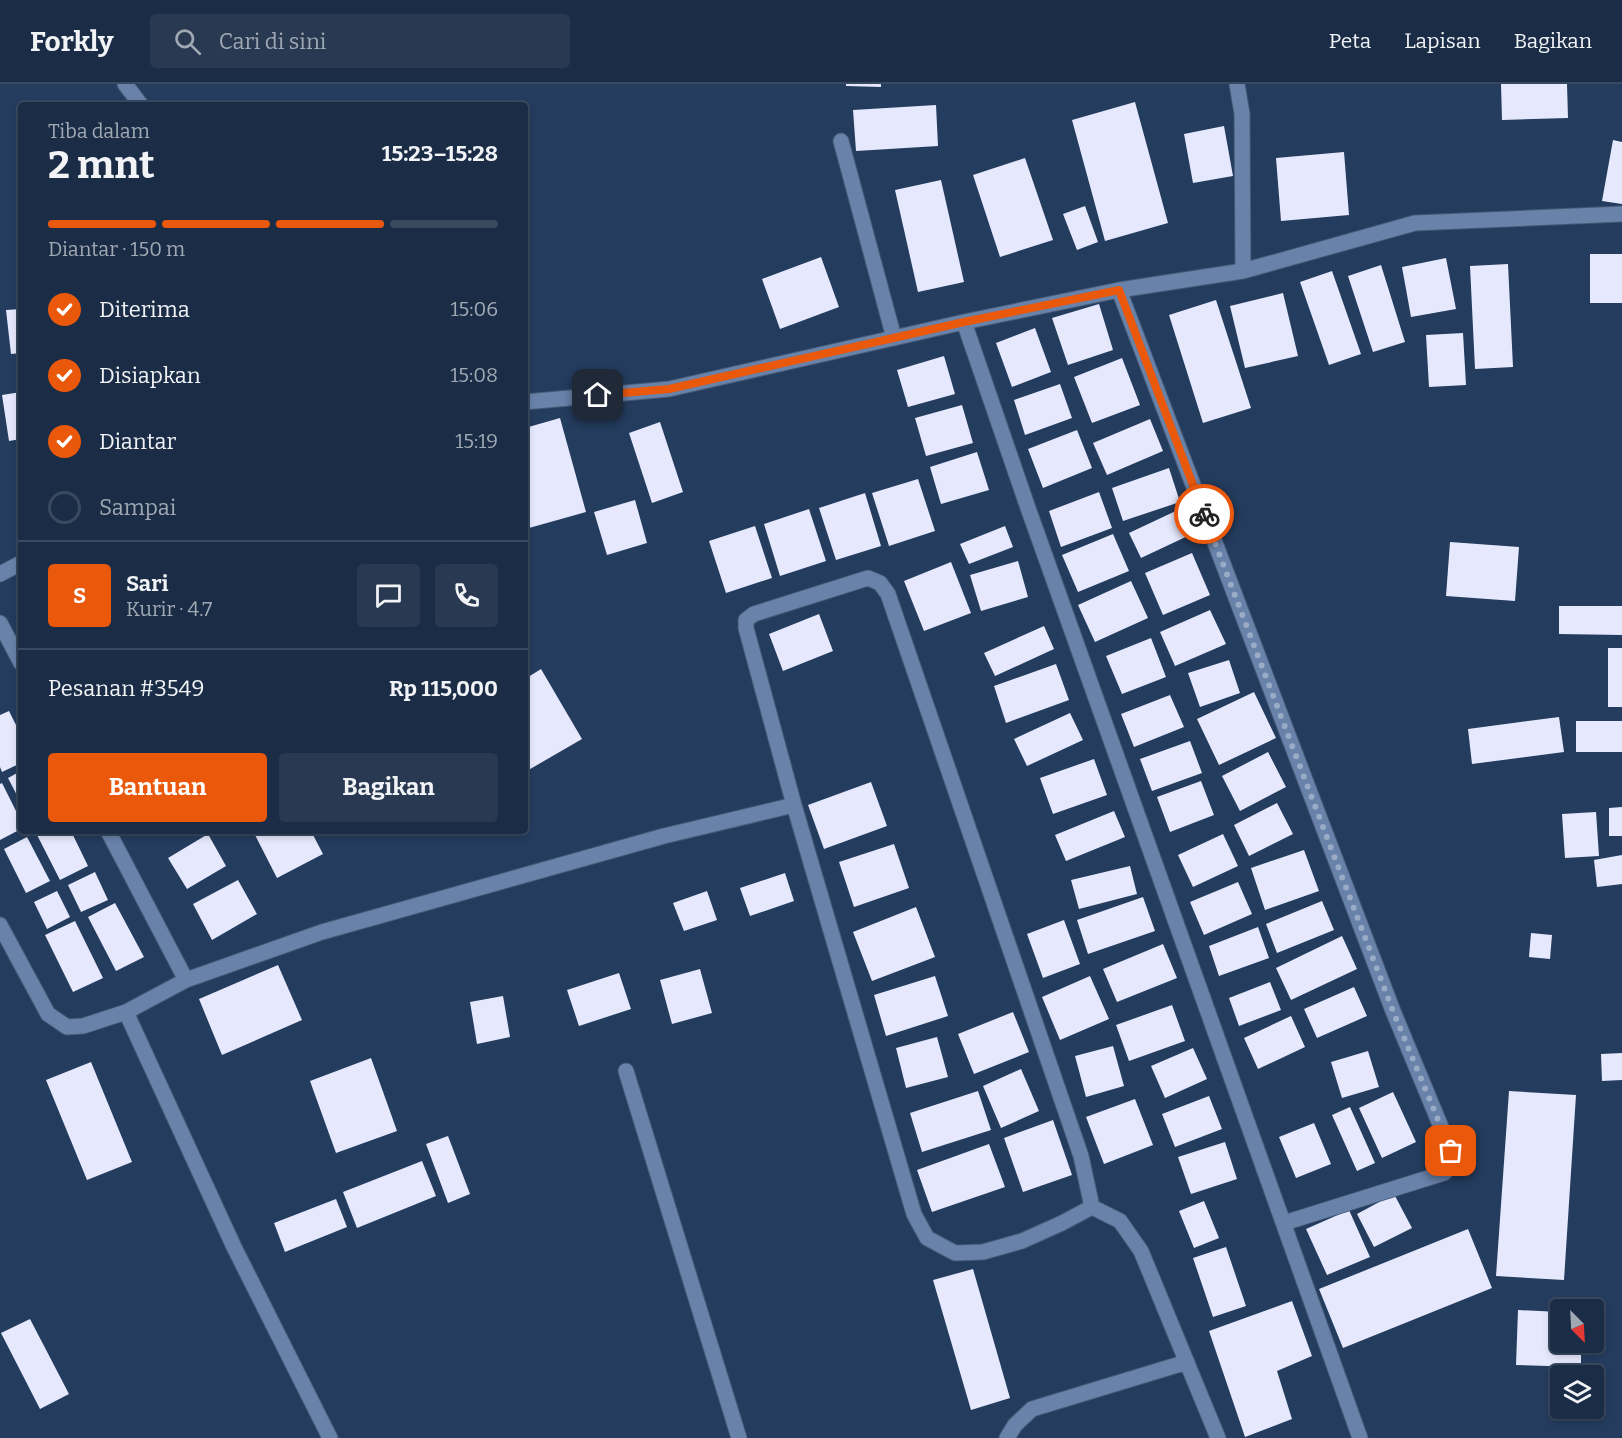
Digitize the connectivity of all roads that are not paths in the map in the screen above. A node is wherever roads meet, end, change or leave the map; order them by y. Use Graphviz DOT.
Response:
graph roads {
  1 [pos="125,84"];
  2 [pos="1237,84"];
  3 [pos="139,102"];
  4 [pos="841,141"];
  5 [pos="1622,214"];
  6 [pos="1243,271"];
  7 [pos="1119,290"];
  8 [pos="964,322"];
  9 [pos="894,338"];
  10 [pos="528,402"];
  11 [pos="18,565"];
  12 [pos="0,574"];
  13 [pos="0,622"];
  14 [pos="18,657"];
  15 [pos="794,805"];
  16 [pos="110,834"];
  17 [pos="0,925"];
  18 [pos="186,980"];
  19 [pos="126,1012"];
  20 [pos="626,1071"];
  21 [pos="1092,1207"];
  22 [pos="1284,1223"];
  23 [pos="1187,1362"];
  24 [pos="330,1438"];
  25 [pos="739,1438"];
  26 [pos="1007,1438"];
  27 [pos="1218,1438"];
  28 [pos="1360,1438"];
  1 -- 3 [label="street"];
  2 -- 6 [label="street"];
  4 -- 9 [label="street"];
  5 -- 6 [label="street"];
  6 -- 7 [label="street"];
  7 -- 8 [label="street"];
  7 -- 22 [label="street"];
  8 -- 9 [label="street"];
  8 -- 22 [label="street"];
  9 -- 10 [label="street"];
  11 -- 12 [label="street"];
  13 -- 14 [label="street"];
  15 -- 18 [label="street"];
  15 -- 21 [label="street"];
  15 -- 21 [label="street"];
  16 -- 18 [label="street"];
  17 -- 19 [label="street"];
  18 -- 19 [label="street"];
  19 -- 24 [label="street"];
  20 -- 25 [label="street"];
  21 -- 23 [label="street"];
  22 -- 28 [label="street"];
  23 -- 26 [label="street"];
  23 -- 27 [label="street"];
}
